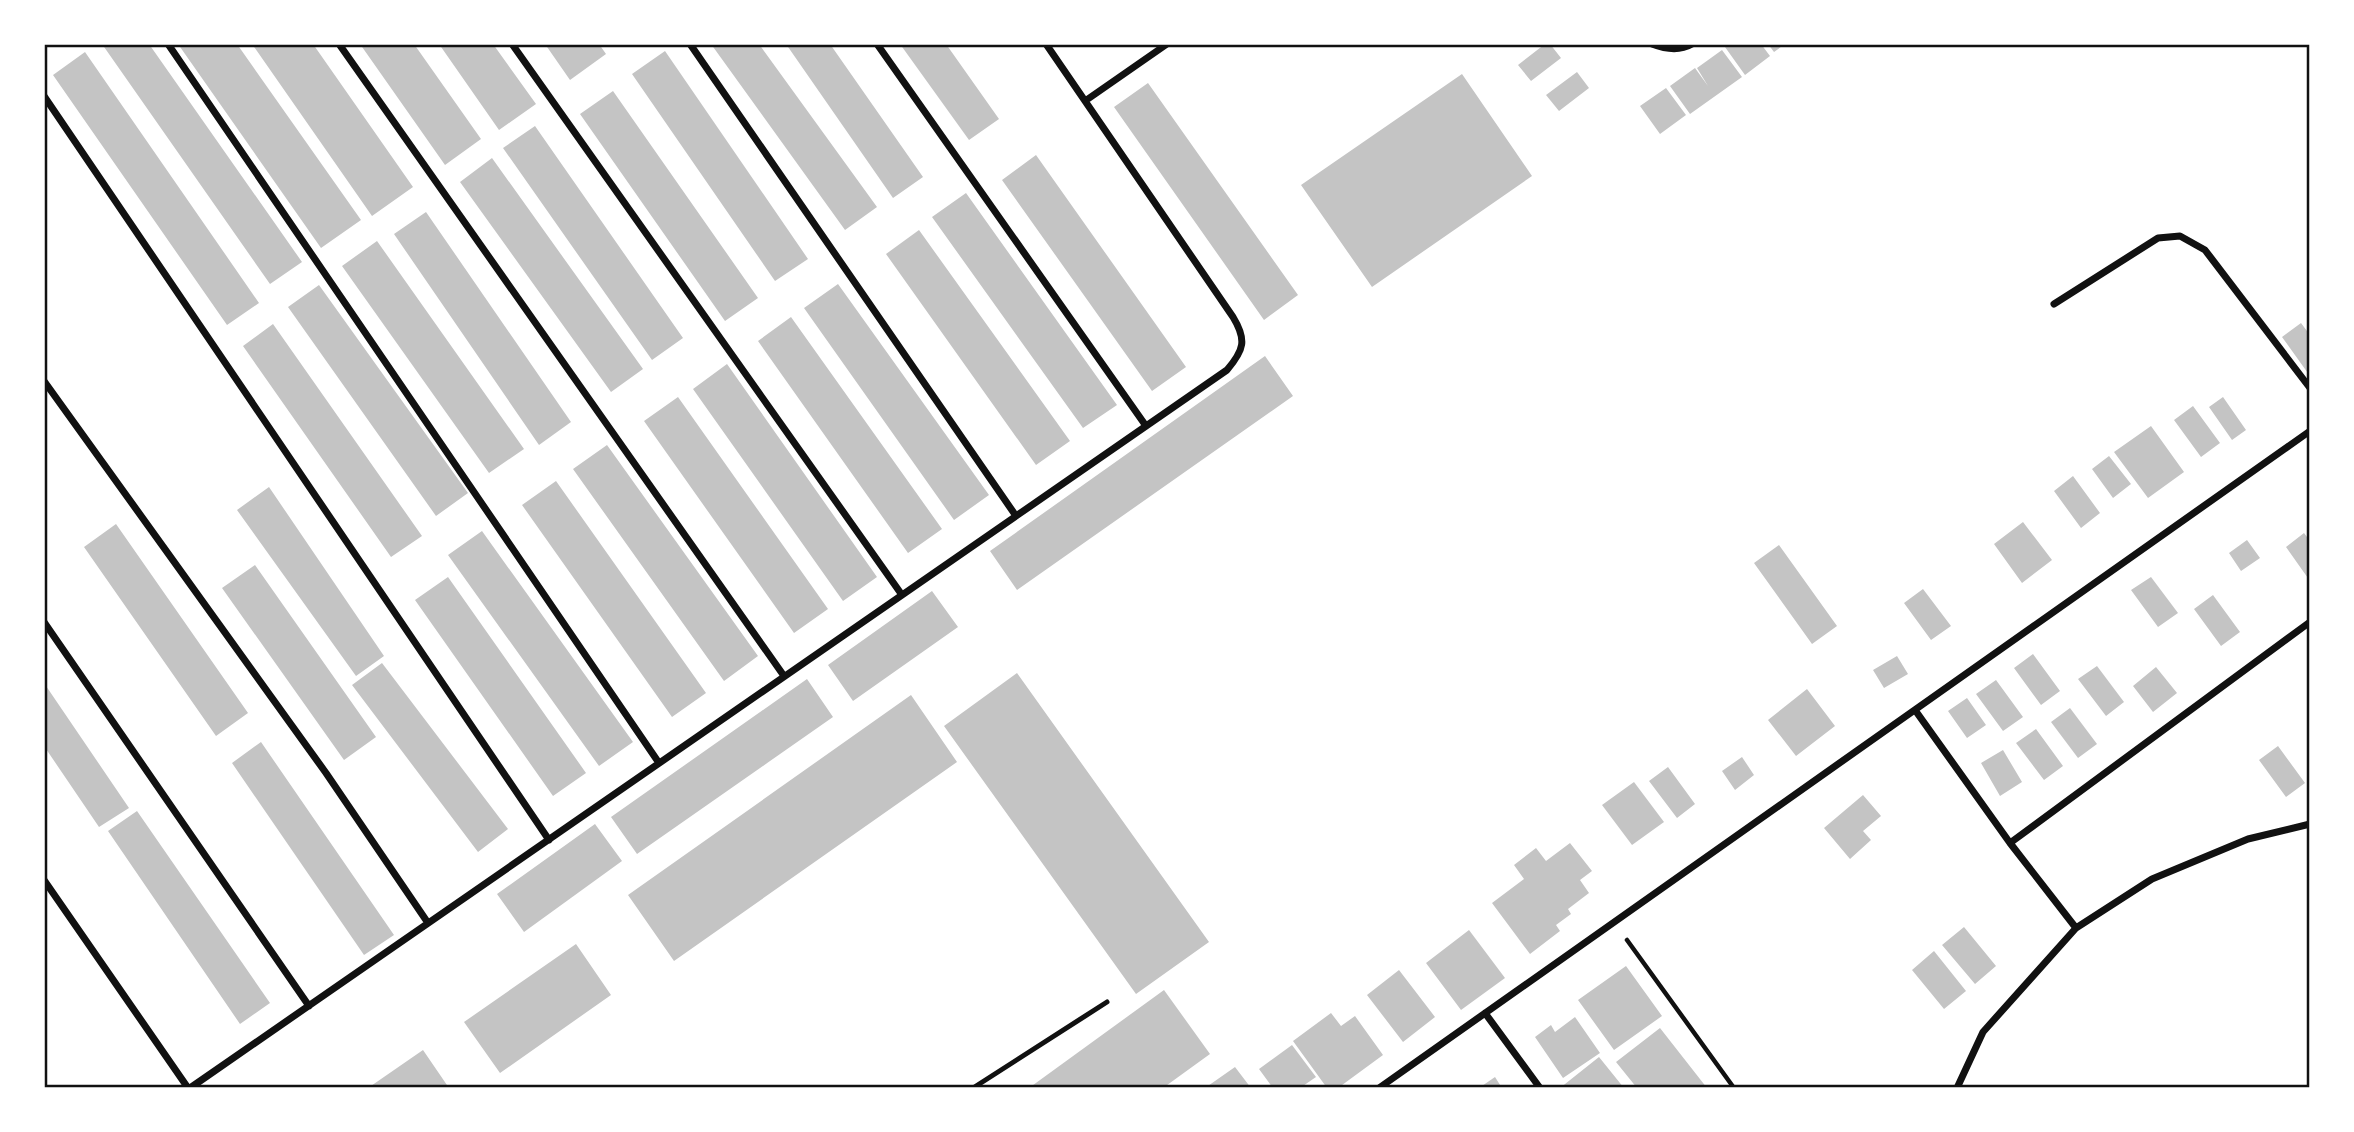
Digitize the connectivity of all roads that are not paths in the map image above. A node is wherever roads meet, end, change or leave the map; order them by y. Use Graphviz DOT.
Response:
graph roads {
  1 [pos="168,44"];
  2 [pos="339,44"];
  3 [pos="512,44"];
  4 [pos="690,44"];
  5 [pos="877,44"];
  6 [pos="1046,44"];
  7 [pos="1167,44"];
  8 [pos="1652,44"];
  9 [pos="1692,44"];
  10 [pos="44,96"];
  11 [pos="1085,101"];
  12 [pos="2054,304"];
  13 [pos="44,381"];
  14 [pos="2310,388"];
  15 [pos="1146,426"];
  16 [pos="2310,431"];
  17 [pos="1016,516"];
  18 [pos="902,595"];
  19 [pos="44,622"];
  20 [pos="2310,622"];
  21 [pos="784,676"];
  22 [pos="1915,710"];
  23 [pos="659,763"];
  24 [pos="2310,824"];
  25 [pos="549,840"];
  26 [pos="2010,843"];
  27 [pos="44,880"];
  28 [pos="428,923"];
  29 [pos="2076,928"];
  30 [pos="1107,1002"];
  31 [pos="309,1006"];
  32 [pos="1485,1013"];
  33 [pos="189,1088"];
  34 [pos="974,1088"];
  35 [pos="1379,1088"];
  36 [pos="1541,1088"];
  37 [pos="1957,1088"];
  1 -- 23 [label="street"];
  2 -- 21 [label="street"];
  3 -- 18 [label="street"];
  4 -- 17 [label="street"];
  5 -- 15 [label="street"];
  6 -- 11 [label="street"];
  7 -- 11 [label="street"];
  8 -- 9 [label="street"];
  10 -- 25 [label="street"];
  11 -- 15 [label="street"];
  12 -- 14 [label="street"];
  13 -- 28 [label="street"];
  15 -- 17 [label="street"];
  16 -- 22 [label="street"];
  17 -- 18 [label="street"];
  18 -- 21 [label="street"];
  19 -- 31 [label="street"];
  20 -- 26 [label="street"];
  21 -- 23 [label="street"];
  22 -- 26 [label="street"];
  22 -- 32 [label="street"];
  23 -- 25 [label="street"];
  24 -- 29 [label="street"];
  25 -- 28 [label="street"];
  26 -- 29 [label="street"];
  27 -- 33 [label="street"];
  28 -- 31 [label="street"];
  29 -- 37 [label="street"];
  30 -- 34 [label="lane"];
  31 -- 33 [label="street"];
  32 -- 35 [label="street"];
  32 -- 36 [label="street"];
}
